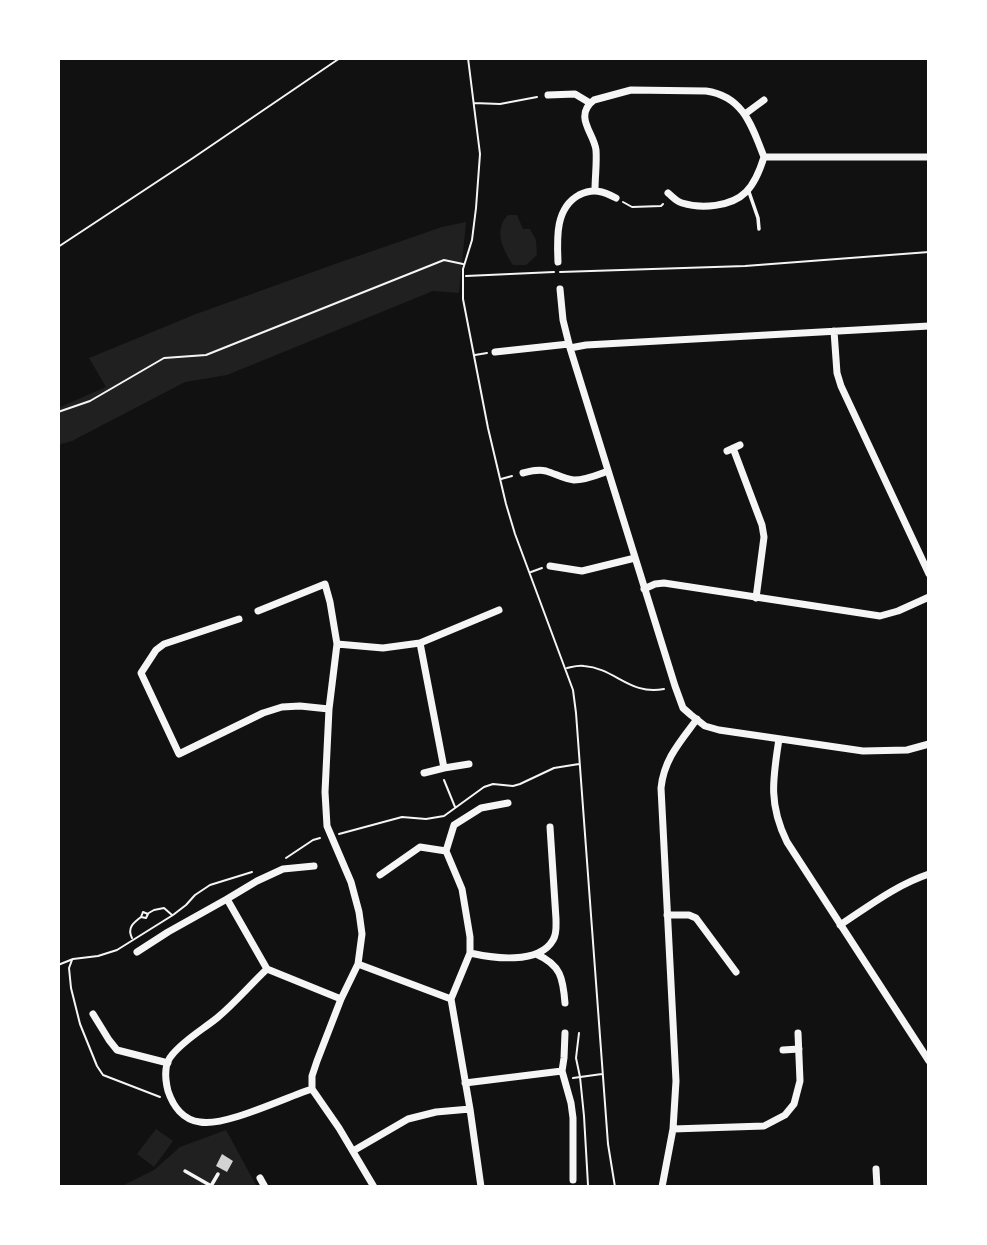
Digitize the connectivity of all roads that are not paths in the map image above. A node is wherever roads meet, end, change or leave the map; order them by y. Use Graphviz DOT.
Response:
graph roads {
  1 [pos="548,95"];
  2 [pos="764,100"];
  3 [pos="590,103"];
  4 [pos="745,114"];
  5 [pos="764,157"];
  6 [pos="929,157"];
  7 [pos="595,190"];
  8 [pos="748,190"];
  9 [pos="668,193"];
  10 [pos="616,198"];
  11 [pos="759,229"];
  12 [pos="558,262"];
  13 [pos="560,289"];
  14 [pos="929,326"];
  15 [pos="834,331"];
  16 [pos="570,346"];
  17 [pos="495,352"];
  18 [pos="733,448"];
  19 [pos="608,471"];
  20 [pos="523,472"];
  21 [pos="635,558"];
  22 [pos="550,566"];
  23 [pos="929,574"];
  24 [pos="644,589"];
  25 [pos="929,597"];
  26 [pos="756,598"];
  27 [pos="499,610"];
  28 [pos="258,611"];
  29 [pos="239,619"];
  30 [pos="420,643"];
  31 [pos="337,644"];
  32 [pos="329,709"];
  33 [pos="697,719"];
  34 [pos="779,739"];
  35 [pos="929,744"];
  36 [pos="469,764"];
  37 [pos="442,768"];
  38 [pos="424,773"];
  39 [pos="508,803"];
  40 [pos="550,827"];
  41 [pos="446,851"];
  42 [pos="314,866"];
  43 [pos="929,874"];
  44 [pos="380,876"];
  45 [pos="227,899"];
  46 [pos="667,915"];
  47 [pos="840,925"];
  48 [pos="137,952"];
  49 [pos="470,953"];
  50 [pos="536,954"];
  51 [pos="358,964"];
  52 [pos="267,969"];
  53 [pos="736,972"];
  54 [pos="341,999"];
  55 [pos="451,999"];
  56 [pos="565,1003"];
  57 [pos="93,1014"];
  58 [pos="565,1033"];
  59 [pos="799,1033"];
  60 [pos="799,1049"];
  61 [pos="783,1050"];
  62 [pos="929,1061"];
  63 [pos="168,1063"];
  64 [pos="562,1075"];
  65 [pos="465,1083"];
  66 [pos="312,1089"];
  67 [pos="470,1109"];
  68 [pos="673,1129"];
  69 [pos="353,1151"];
  70 [pos="876,1169"];
  71 [pos="185,1171"];
  72 [pos="218,1174"];
  73 [pos="260,1178"];
  74 [pos="573,1180"];
  75 [pos="212,1187"];
  76 [pos="265,1187"];
  77 [pos="374,1187"];
  78 [pos="481,1187"];
  79 [pos="663,1187"];
  80 [pos="877,1187"];
  1 -- 3 [label="street"];
  2 -- 4 [label="street"];
  3 -- 4 [label="street"];
  3 -- 7 [label="street"];
  4 -- 5 [label="street"];
  5 -- 6 [label="street"];
  5 -- 8 [label="street"];
  7 -- 10 [label="street"];
  7 -- 12 [label="street"];
  8 -- 9 [label="street"];
  8 -- 11 [label="lane"];
  13 -- 16 [label="street"];
  14 -- 15 [label="street"];
  15 -- 16 [label="street"];
  15 -- 23 [label="street"];
  16 -- 17 [label="street"];
  16 -- 19 [label="street"];
  18 -- 26 [label="street"];
  19 -- 20 [label="street"];
  19 -- 21 [label="street"];
  21 -- 22 [label="street"];
  21 -- 24 [label="street"];
  24 -- 26 [label="street"];
  24 -- 33 [label="street"];
  25 -- 26 [label="street"];
  27 -- 30 [label="street"];
  28 -- 31 [label="street"];
  29 -- 32 [label="street"];
  30 -- 31 [label="street"];
  30 -- 37 [label="street"];
  31 -- 32 [label="street"];
  32 -- 51 [label="street"];
  33 -- 34 [label="street"];
  33 -- 46 [label="street"];
  34 -- 35 [label="street"];
  34 -- 47 [label="street"];
  36 -- 37 [label="street"];
  37 -- 38 [label="street"];
  39 -- 41 [label="street"];
  40 -- 50 [label="street"];
  41 -- 44 [label="street"];
  41 -- 49 [label="street"];
  42 -- 45 [label="street"];
  43 -- 47 [label="street"];
  45 -- 48 [label="street"];
  45 -- 52 [label="street"];
  46 -- 53 [label="street"];
  46 -- 68 [label="street"];
  47 -- 62 [label="street"];
  49 -- 50 [label="street"];
  49 -- 55 [label="street"];
  50 -- 56 [label="street"];
  51 -- 54 [label="street"];
  51 -- 55 [label="street"];
  52 -- 54 [label="street"];
  52 -- 63 [label="street"];
  54 -- 66 [label="street"];
  55 -- 65 [label="street"];
  57 -- 63 [label="street"];
  58 -- 64 [label="street"];
  59 -- 60 [label="street"];
  60 -- 61 [label="street"];
  60 -- 68 [label="street"];
  63 -- 66 [label="street"];
  64 -- 65 [label="street"];
  64 -- 74 [label="street"];
  65 -- 67 [label="street"];
  66 -- 69 [label="street"];
  67 -- 69 [label="street"];
  67 -- 78 [label="street"];
  68 -- 79 [label="street"];
  69 -- 77 [label="street"];
  70 -- 80 [label="street"];
  71 -- 75 [label="lane"];
  72 -- 75 [label="lane"];
  73 -- 76 [label="street"];
}
